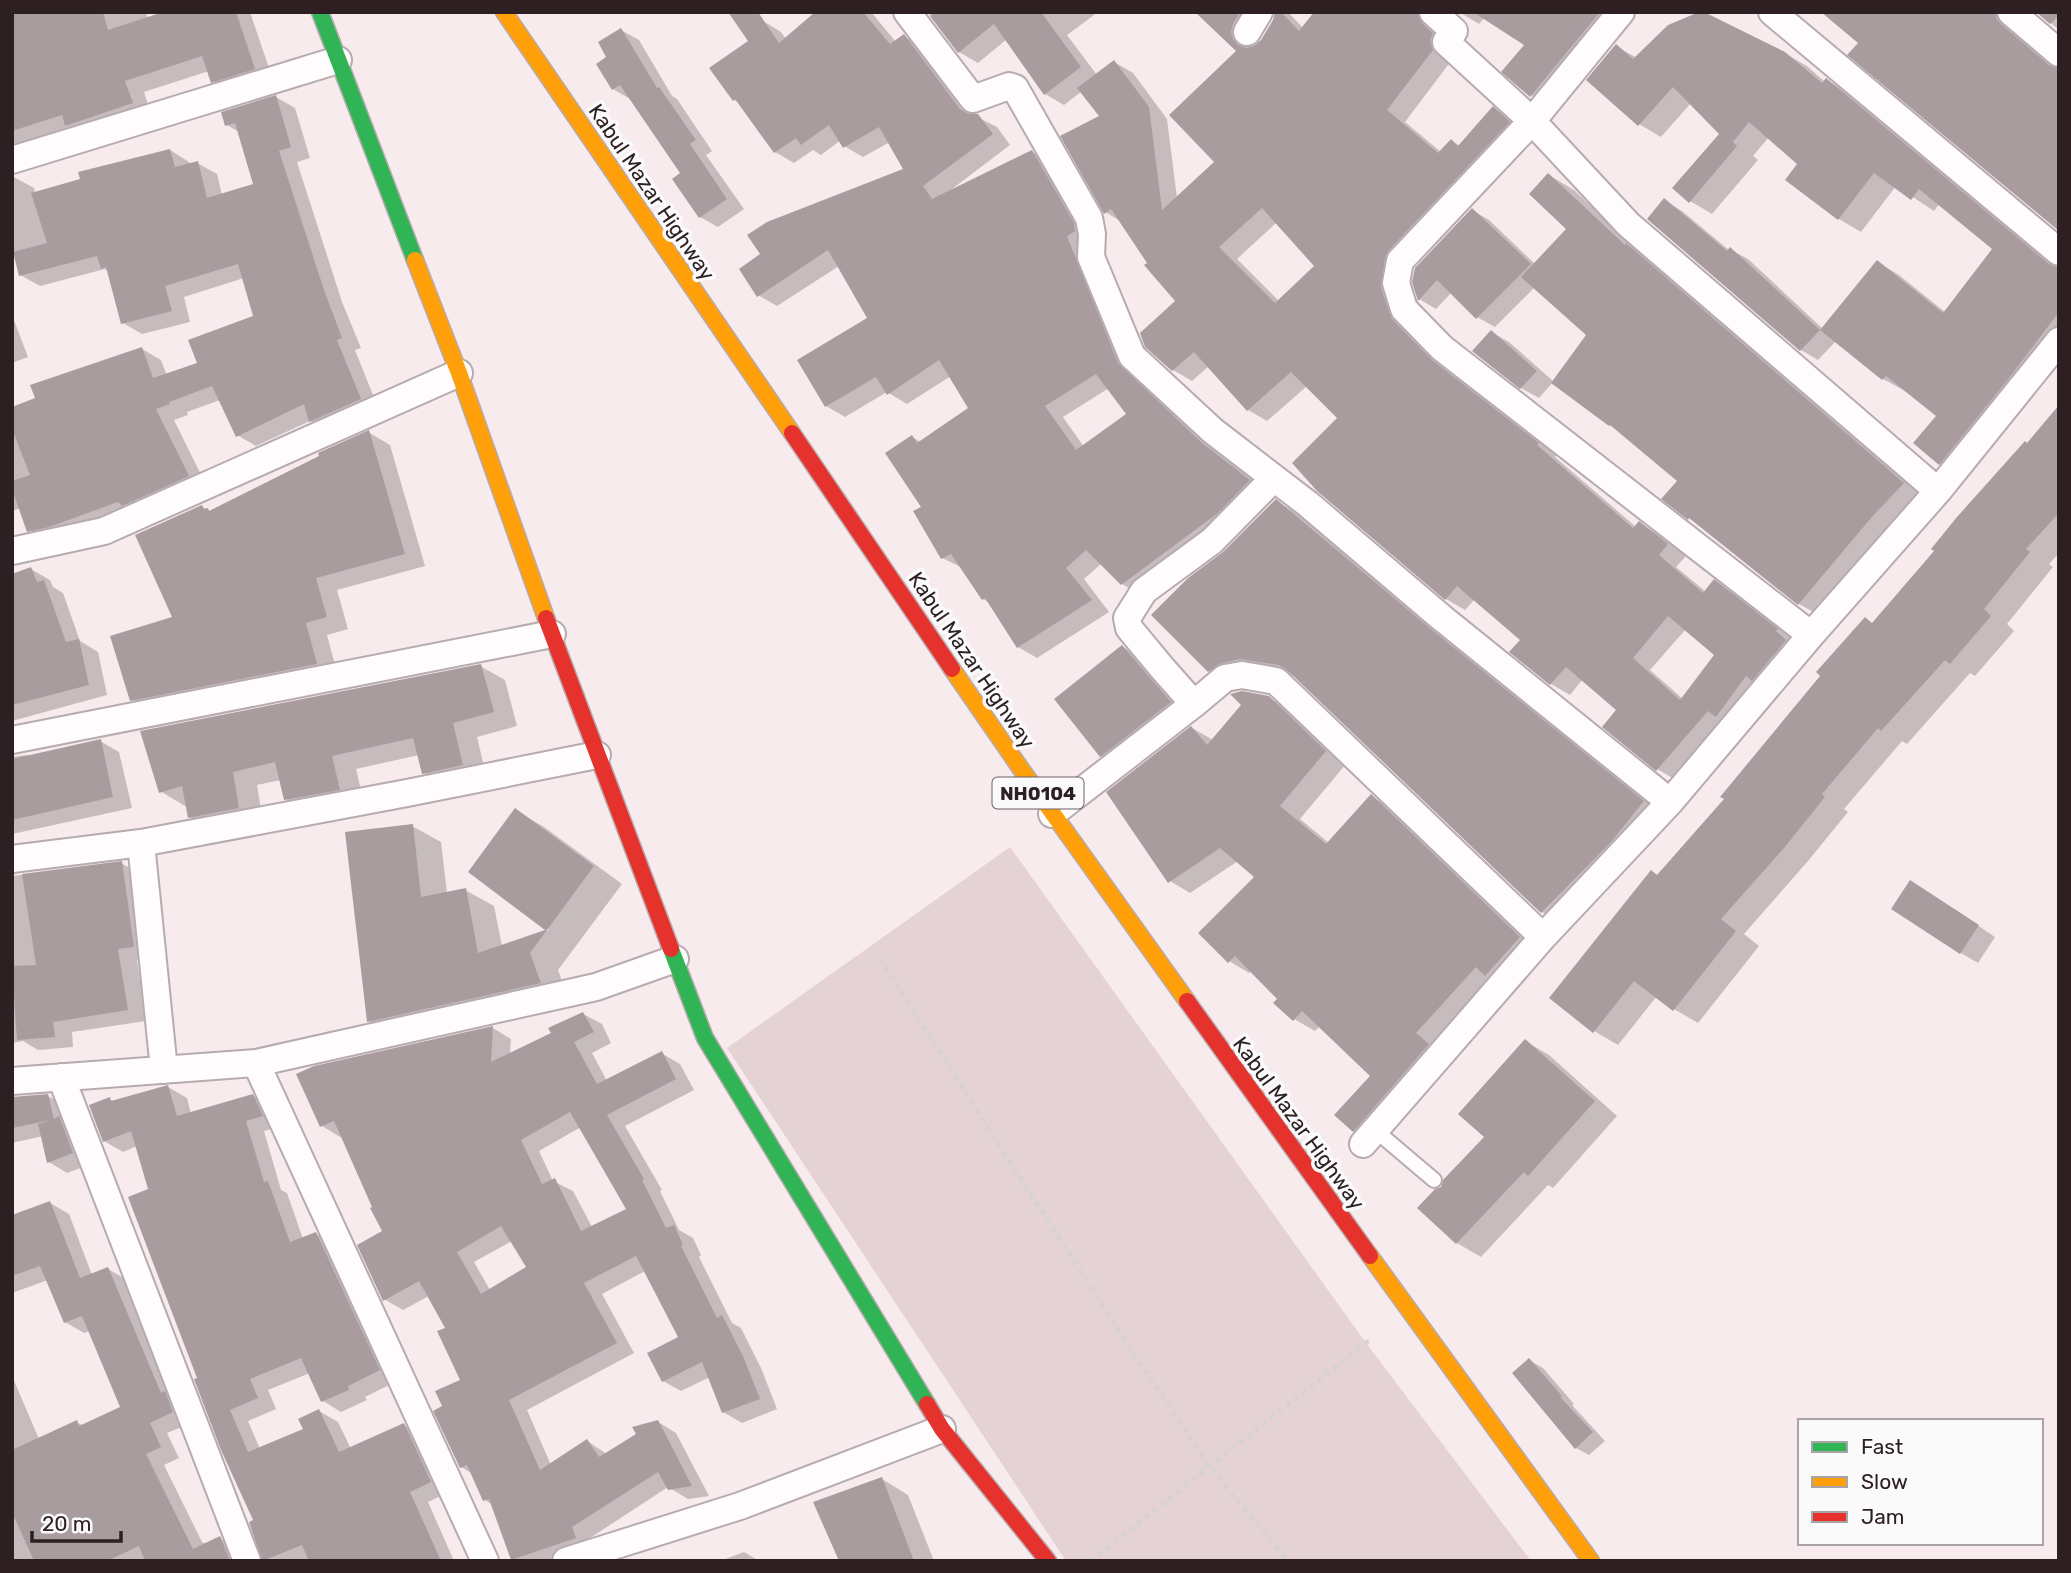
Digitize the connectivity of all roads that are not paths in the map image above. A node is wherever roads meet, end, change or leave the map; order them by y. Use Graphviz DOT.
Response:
graph roads {
  1 [pos="320,12"];
  2 [pos="503,12"];
  3 [pos="907,12"];
  4 [pos="1433,12"];
  5 [pos="1621,12"];
  6 [pos="1772,12"];
  7 [pos="2011,12"];
  8 [pos="2059,53"];
  9 [pos="338,60"];
  10 [pos="1532,121"];
  11 [pos="12,160"];
  12 [pos="2059,252"];
  13 [pos="2059,341"];
  14 [pos="459,373"];
  15 [pos="1274,478"];
  16 [pos="1938,491"];
  17 [pos="12,551"];
  18 [pos="552,634"];
  19 [pos="1811,635"];
  20 [pos="1194,704"];
  21 [pos="12,740"];
  22 [pos="597,755"];
  23 [pos="1670,802"];
  24 [pos="1052,814"];
  25 [pos="141,843"];
  26 [pos="12,859"];
  27 [pos="1543,937"];
  28 [pos="675,959"];
  29 [pos="256,1063"];
  30 [pos="164,1070"];
  31 [pos="61,1077"];
  32 [pos="12,1082"];
  33 [pos="1369,1137"];
  34 [pos="1434,1180"];
  35 [pos="942,1429"];
  36 [pos="247,1561"];
  37 [pos="485,1561"];
  38 [pos="566,1561"];
  39 [pos="1048,1561"];
  40 [pos="1591,1561"];
  1 -- 9 [label="highway"];
  2 -- 24 [label="highway, Kabul Mazar Highway / NH0104"];
  3 -- 15 [label="street"];
  4 -- 10 [label="street"];
  5 -- 10 [label="street"];
  6 -- 12 [label="street"];
  7 -- 8 [label="street"];
  9 -- 11 [label="street"];
  9 -- 14 [label="highway"];
  10 -- 16 [label="street"];
  10 -- 19 [label="street"];
  13 -- 16 [label="street"];
  14 -- 17 [label="street"];
  14 -- 18 [label="highway"];
  15 -- 20 [label="street"];
  15 -- 23 [label="street"];
  16 -- 19 [label="street"];
  18 -- 21 [label="street"];
  18 -- 22 [label="highway"];
  19 -- 23 [label="street"];
  20 -- 24 [label="street"];
  20 -- 27 [label="street"];
  22 -- 25 [label="street"];
  22 -- 28 [label="highway"];
  23 -- 27 [label="street"];
  24 -- 40 [label="highway, Kabul Mazar Highway / NH0104"];
  25 -- 26 [label="street"];
  25 -- 30 [label="street"];
  27 -- 33 [label="street"];
  28 -- 29 [label="street"];
  28 -- 35 [label="highway"];
  29 -- 30 [label="street"];
  29 -- 37 [label="street"];
  30 -- 31 [label="street"];
  31 -- 32 [label="street"];
  31 -- 36 [label="street"];
  33 -- 34 [label="lane"];
  35 -- 38 [label="street"];
  35 -- 39 [label="highway"];
}
